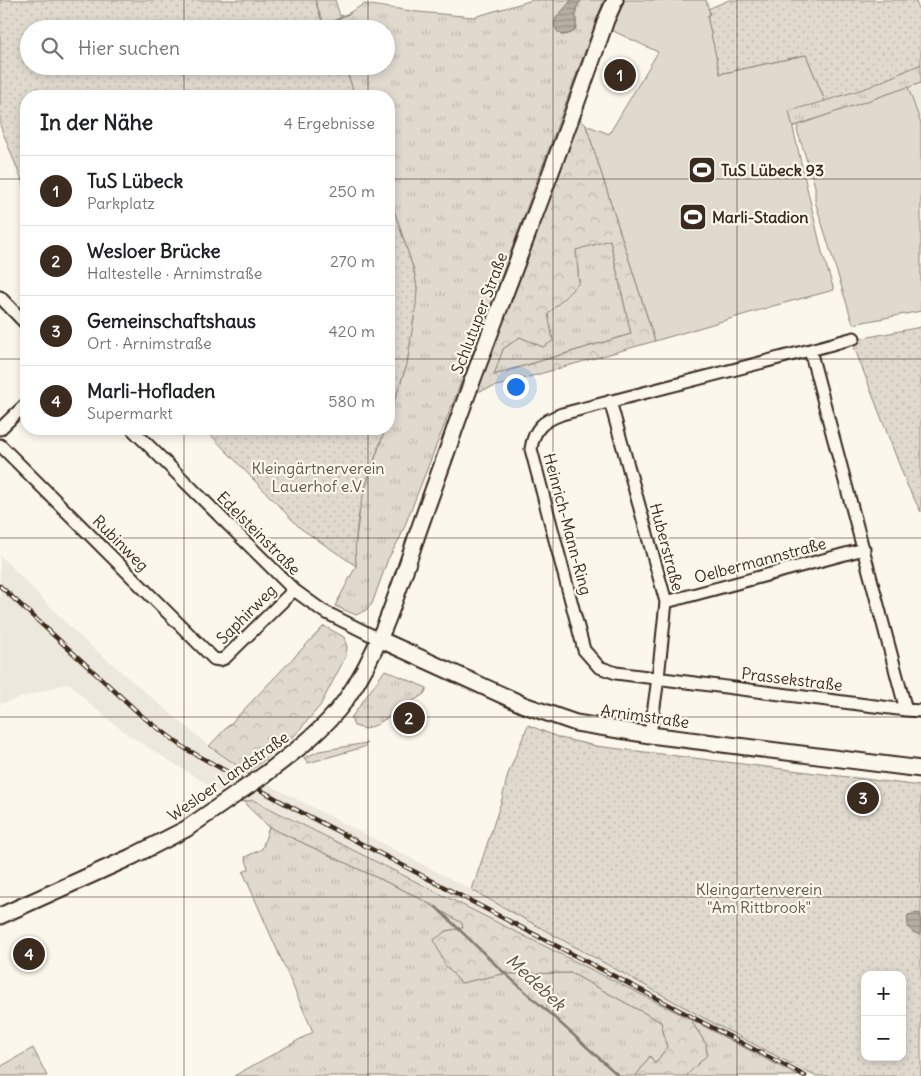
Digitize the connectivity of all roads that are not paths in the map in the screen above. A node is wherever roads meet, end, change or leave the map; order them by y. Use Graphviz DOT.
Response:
graph roads {
  1 [pos="615,0"];
  2 [pos="0,297"];
  3 [pos="20,318"];
  4 [pos="854,338"];
  5 [pos="810,350"];
  6 [pos="610,401"];
  7 [pos="20,410"];
  8 [pos="0,429"];
  9 [pos="138,435"];
  10 [pos="0,445"];
  11 [pos="864,549"];
  12 [pos="294,590"];
  13 [pos="666,602"];
  14 [pos="379,639"];
  15 [pos="220,660"];
  16 [pos="658,678"];
  17 [pos="906,710"];
  18 [pos="921,711"];
  19 [pos="650,735"];
  20 [pos="921,769"];
  21 [pos="0,916"];
  1 -- 14 [label="main road, Schlutuper Straße"];
  2 -- 3 [label="street"];
  4 -- 5 [label="street, Heinrich-Mann-Ring"];
  5 -- 6 [label="street, Heinrich-Mann-Ring"];
  5 -- 11 [label="street"];
  6 -- 13 [label="street, Huberstraße"];
  6 -- 16 [label="street, Heinrich-Mann-Ring"];
  7 -- 8 [label="street"];
  9 -- 12 [label="street, Edelsteinstraße"];
  10 -- 15 [label="street, Rubinweg"];
  11 -- 13 [label="street, Oelbermannstraße"];
  11 -- 17 [label="street"];
  12 -- 14 [label="street, Edelsteinstraße"];
  12 -- 15 [label="street, Saphirweg"];
  13 -- 16 [label="street, Huberstraße"];
  14 -- 19 [label="main road, Arnimstraße"];
  14 -- 21 [label="main road, Wesloer Landstraße, bridge"];
  16 -- 17 [label="street, Prassekstraße"];
  16 -- 19 [label="street, Huberstraße"];
  17 -- 18 [label="street, Prassekstraße"];
  19 -- 20 [label="main road, Arnimstraße"];
}
